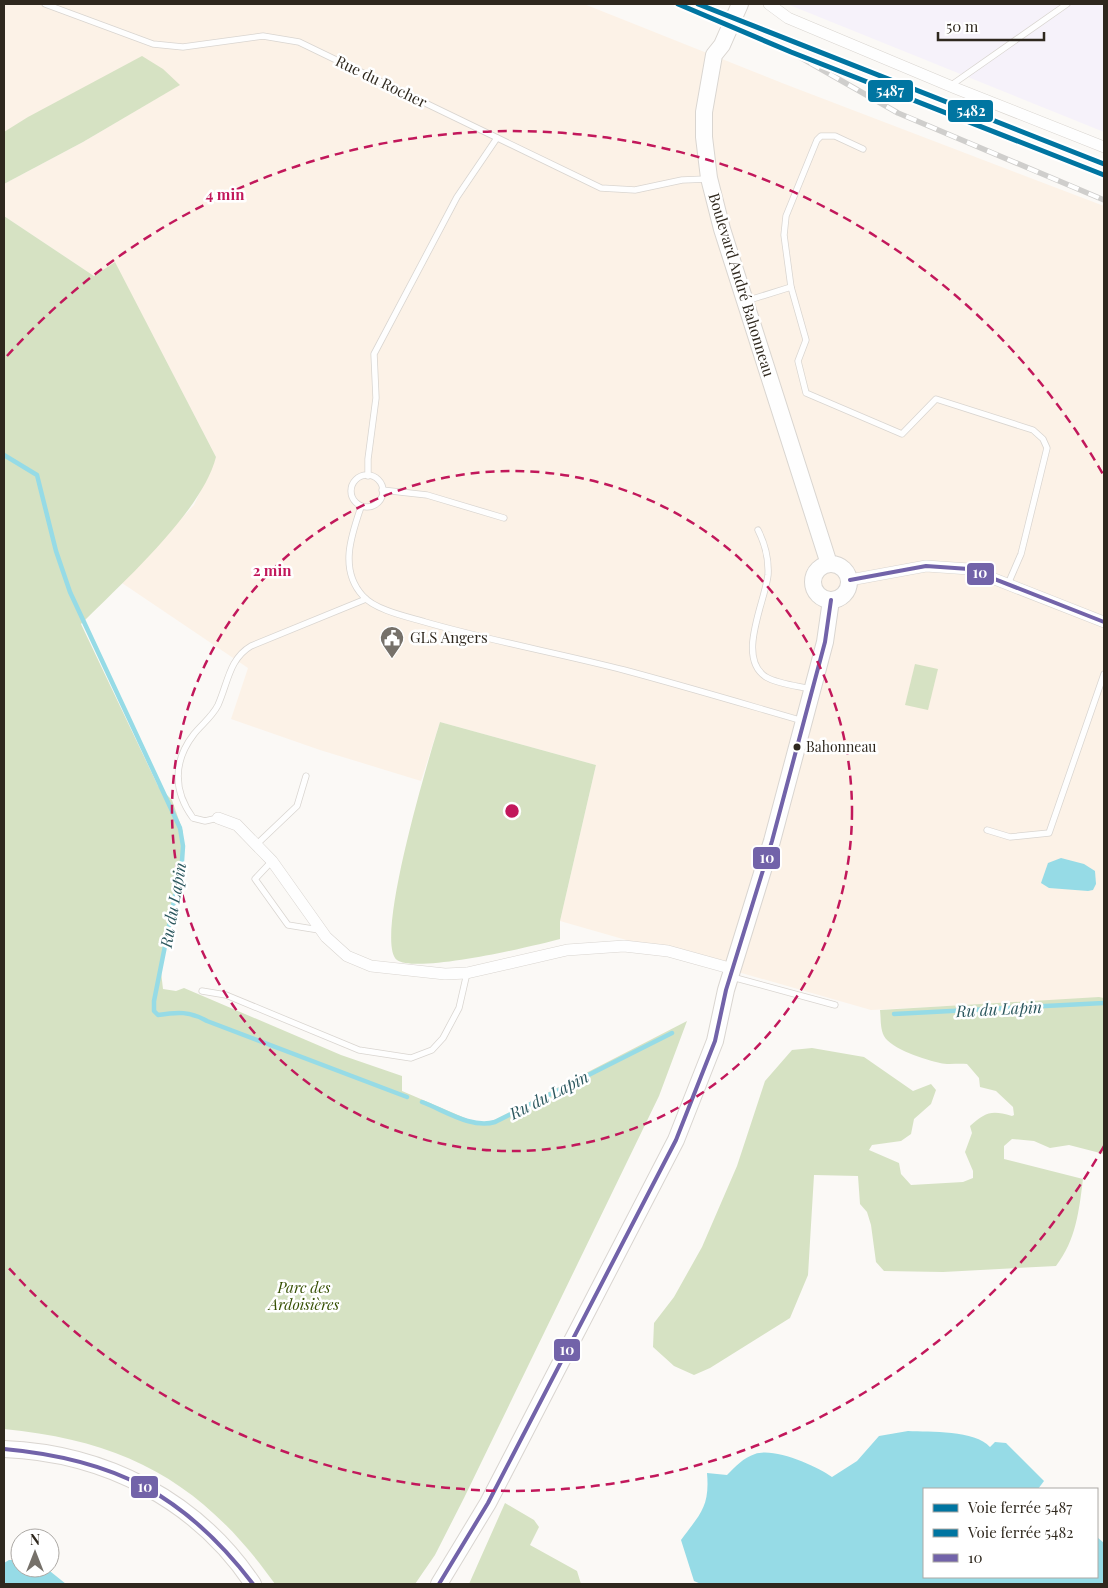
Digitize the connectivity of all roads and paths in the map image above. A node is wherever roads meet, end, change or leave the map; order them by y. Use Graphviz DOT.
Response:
graph roads {
  1 [pos="45,4"];
  2 [pos="728,4"];
  3 [pos="740,4"];
  4 [pos="769,4"];
  5 [pos="1067,4"];
  6 [pos="714,55"];
  7 [pos="950,86"];
  8 [pos="497,138"];
  9 [pos="1104,147"];
  10 [pos="862,149"];
  11 [pos="709,178"];
  12 [pos="791,287"];
  13 [pos="744,302"];
  14 [pos="368,476"];
  15 [pos="382,490"];
  16 [pos="361,507"];
  17 [pos="504,518"];
  18 [pos="758,530"];
  19 [pos="829,564"];
  20 [pos="850,580"];
  21 [pos="1008,584"];
  22 [pos="366,599"];
  23 [pos="831,600"];
  24 [pos="1104,622"];
  25 [pos="1104,674"];
  26 [pos="813,690"];
  27 [pos="805,722"];
  28 [pos="306,776"];
  29 [pos="218,818"];
  30 [pos="987,830"];
  31 [pos="256,845"];
  32 [pos="272,861"];
  33 [pos="321,930"];
  34 [pos="467,973"];
  35 [pos="732,973"];
  36 [pos="202,992"];
  37 [pos="835,1005"];
  38 [pos="4,1449"];
  39 [pos="488,1503"];
  40 [pos="253,1584"];
  41 [pos="439,1584"];
  42 [pos="452,1584"];
  1 -- 8 [label="lane, Rue du Rocher"];
  2 -- 6 [label="street"];
  3 -- 6 [label="street, Boulevard André Bahonneau"];
  4 -- 7 [label="street"];
  5 -- 7 [label="lane"];
  6 -- 11 [label="street, Boulevard André Bahonneau"];
  7 -- 9 [label="street"];
  8 -- 11 [label="lane, Rue du Rocher"];
  8 -- 14 [label="lane"];
  10 -- 12 [label="lane"];
  11 -- 13 [label="street, Boulevard André Bahonneau"];
  12 -- 13 [label="lane"];
  12 -- 21 [label="lane"];
  13 -- 19 [label="street, Boulevard André Bahonneau"];
  14 -- 15 [label="lane"];
  14 -- 16 [label="lane"];
  15 -- 16 [label="lane"];
  15 -- 17 [label="lane"];
  16 -- 22 [label="lane"];
  18 -- 26 [label="lane"];
  19 -- 20 [label="street"];
  19 -- 23 [label="street"];
  20 -- 21 [label="street"];
  20 -- 23 [label="street"];
  21 -- 24 [label="street"];
  22 -- 27 [label="lane"];
  22 -- 29 [label="lane"];
  23 -- 26 [label="street"];
  25 -- 30 [label="lane"];
  26 -- 27 [label="street"];
  27 -- 35 [label="street"];
  28 -- 31 [label="lane"];
  29 -- 31 [label="street"];
  31 -- 32 [label="street"];
  32 -- 33 [label="street"];
  32 -- 33 [label="lane"];
  33 -- 34 [label="street"];
  34 -- 35 [label="street"];
  34 -- 36 [label="lane"];
  35 -- 37 [label="lane"];
  35 -- 39 [label="street"];
  38 -- 40 [label="street"];
  39 -- 41 [label="street"];
  39 -- 42 [label="street"];
}
